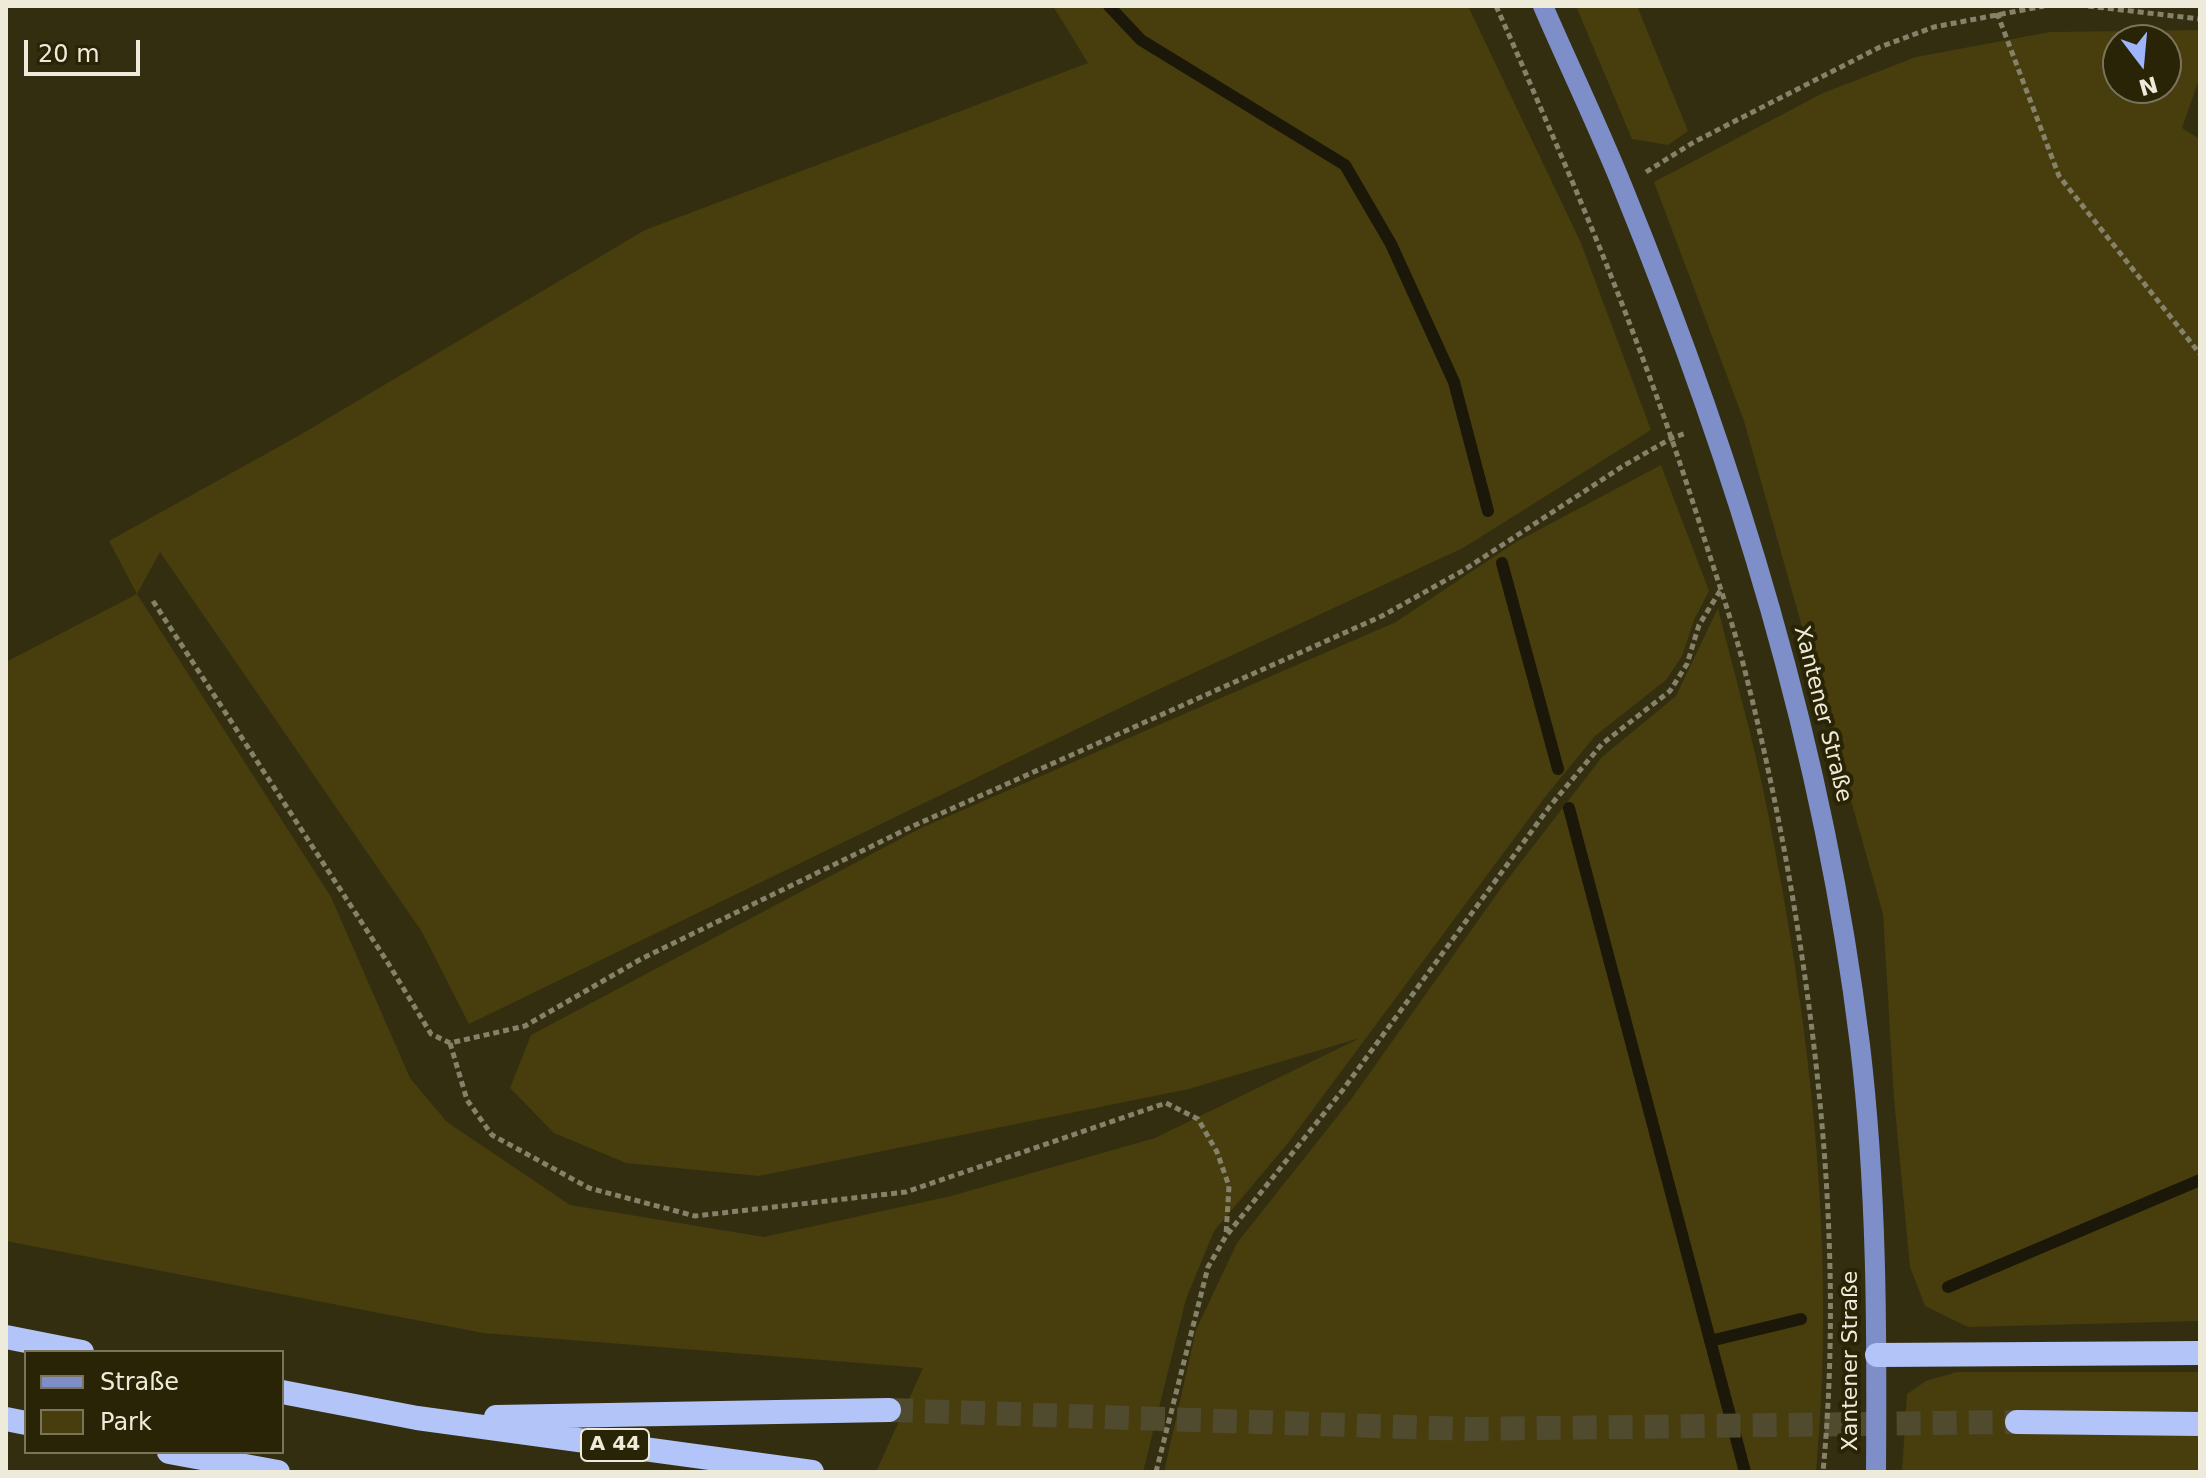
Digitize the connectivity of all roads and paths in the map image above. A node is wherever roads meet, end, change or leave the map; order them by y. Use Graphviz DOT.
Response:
graph roads {
  1 [pos="1496,6"];
  2 [pos="1543,6"];
  3 [pos="2044,6"];
  4 [pos="2088,6"];
  5 [pos="1997,13"];
  6 [pos="2200,19"];
  7 [pos="1623,187"];
  8 [pos="2200,354"];
  9 [pos="1672,438"];
  10 [pos="1721,590"];
  11 [pos="153,601"];
  12 [pos="450,1043"];
  13 [pos="1226,1236"];
  14 [pos="6,1337"];
  15 [pos="72,1350"];
  16 [pos="2200,1353"];
  17 [pos="1877,1355"];
  18 [pos="284,1392"];
  19 [pos="889,1410"];
  20 [pos="417,1418"];
  21 [pos="2017,1422"];
  22 [pos="2200,1424"];
  23 [pos="180,1454"];
  24 [pos="278,1472"];
  25 [pos="812,1472"];
  26 [pos="1156,1472"];
  27 [pos="1823,1472"];
  28 [pos="1876,1472"];
  1 -- 9 [label="path"];
  2 -- 7 [label="main road, Xantener Straße"];
  3 -- 5 [label="path"];
  4 -- 6 [label="path"];
  5 -- 7 [label="path"];
  5 -- 8 [label="path"];
  7 -- 17 [label="main road, Xantener Straße"];
  9 -- 10 [label="path"];
  9 -- 12 [label="path"];
  10 -- 13 [label="path"];
  10 -- 27 [label="path"];
  11 -- 12 [label="path"];
  12 -- 13 [label="path"];
  13 -- 26 [label="path"];
  14 -- 15 [label="highway"];
  16 -- 17 [label="highway"];
  17 -- 28 [label="main road, Xantener Straße"];
  18 -- 20 [label="highway, A 44"];
  19 -- 20 [label="highway"];
  20 -- 25 [label="highway, A 44"];
  21 -- 22 [label="highway"];
  23 -- 24 [label="highway"];
}
